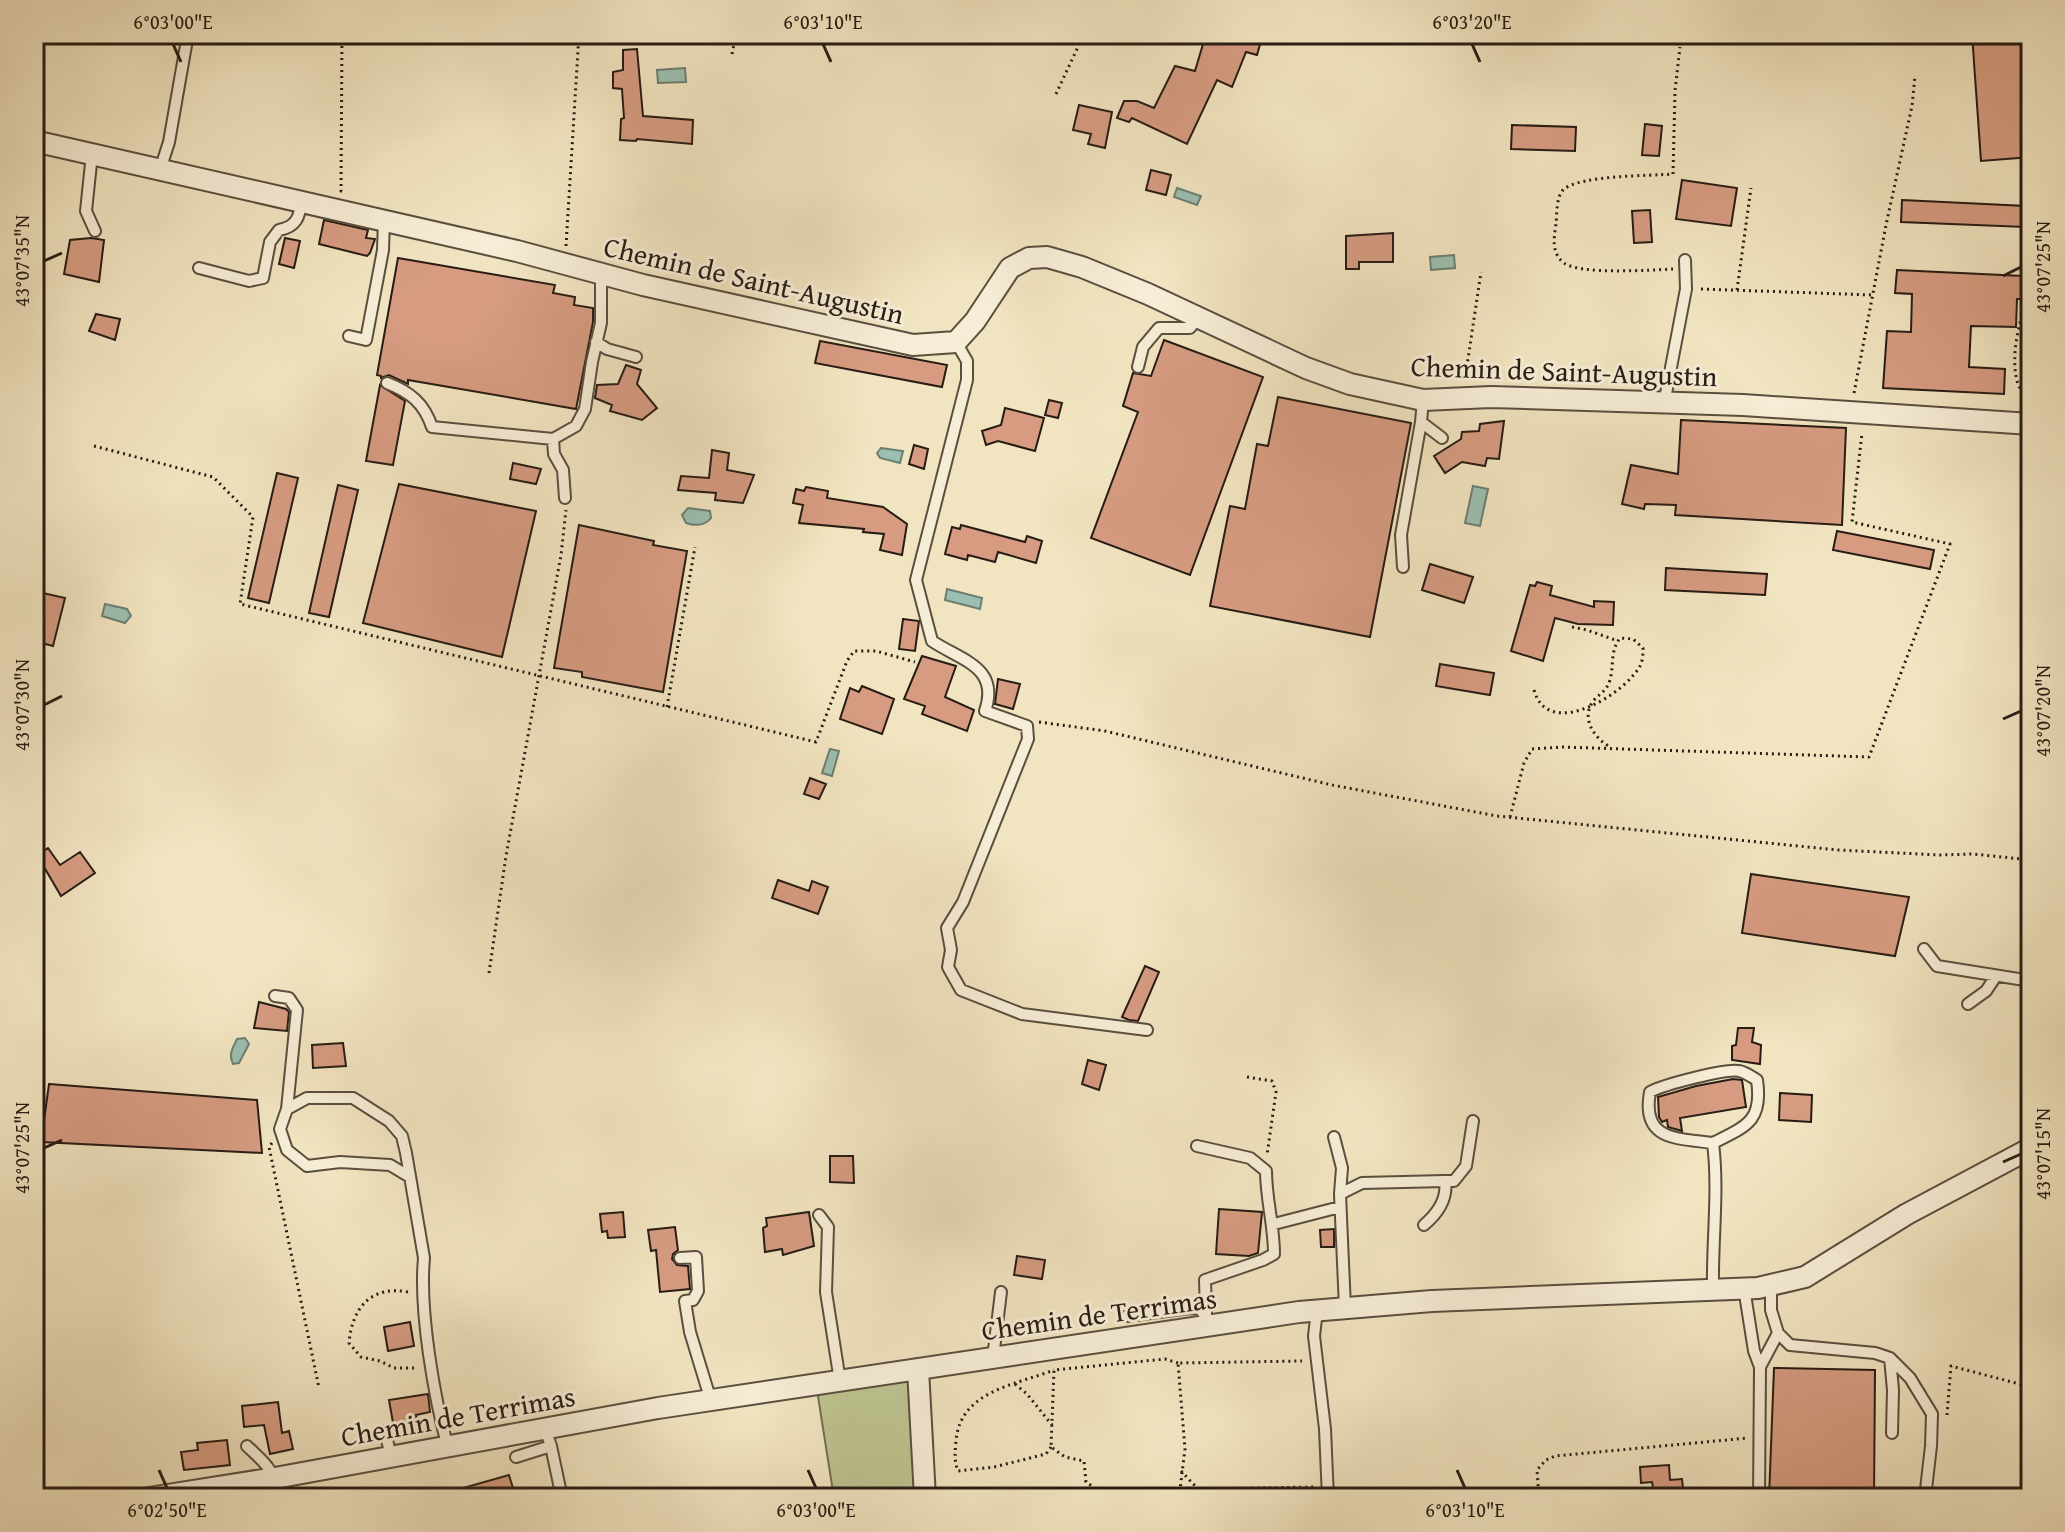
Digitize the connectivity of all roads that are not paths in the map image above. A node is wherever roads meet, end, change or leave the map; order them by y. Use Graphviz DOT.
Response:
graph roads {
  1 [pos="188,34"];
  2 [pos="34,141"];
  3 [pos="92,154"];
  4 [pos="160,170"];
  5 [pos="301,201"];
  6 [pos="384,220"];
  7 [pos="95,231"];
  8 [pos="1685,265"];
  9 [pos="199,268"];
  10 [pos="601,273"];
  11 [pos="1198,318"];
  12 [pos="349,336"];
  13 [pos="596,342"];
  14 [pos="956,342"];
  15 [pos="636,357"];
  16 [pos="1138,367"];
  17 [pos="387,383"];
  18 [pos="1423,400"];
  19 [pos="1664,404"];
  20 [pos="1421,422"];
  21 [pos="2031,424"];
  22 [pos="1442,438"];
  23 [pos="553,439"];
  24 [pos="565,498"];
  25 [pos="1403,567"];
  26 [pos="1924,949"];
  27 [pos="1996,976"];
  28 [pos="2031,981"];
  29 [pos="275,996"];
  30 [pos="1968,1004"];
  31 [pos="1147,1030"];
  32 [pos="287,1109"];
  33 [pos="1473,1121"];
  34 [pos="1334,1137"];
  35 [pos="1713,1143"];
  36 [pos="1197,1146"];
  37 [pos="2031,1148"];
  38 [pos="410,1177"];
  39 [pos="1445,1181"];
  40 [pos="1340,1194"];
  41 [pos="1340,1207"];
  42 [pos="819,1215"];
  43 [pos="1274,1224"];
  44 [pos="1424,1225"];
  45 [pos="680,1258"];
  46 [pos="1771,1285"];
  47 [pos="1744,1288"];
  48 [pos="1713,1289"];
  49 [pos="1001,1292"];
  50 [pos="1345,1308"];
  51 [pos="1317,1310"];
  52 [pos="1127,1316"];
  53 [pos="1207,1320"];
  54 [pos="1778,1333"];
  55 [pos="993,1358"];
  56 [pos="1890,1358"];
  57 [pos="1760,1367"];
  58 [pos="918,1369"];
  59 [pos="840,1381"];
  60 [pos="711,1401"];
  61 [pos="385,1431"];
  62 [pos="1892,1433"];
  63 [pos="548,1438"];
  64 [pos="247,1446"];
  65 [pos="448,1448"];
  66 [pos="391,1457"];
  67 [pos="516,1457"];
  68 [pos="275,1488"];
  69 [pos="149,1498"];
  70 [pos="562,1498"];
  71 [pos="925,1498"];
  72 [pos="1328,1498"];
  73 [pos="1759,1498"];
  74 [pos="1925,1498"];
  1 -- 4 [label="lane"];
  2 -- 3 [label="street, Chemin de Saint-Augustin"];
  3 -- 4 [label="street, Chemin de Saint-Augustin"];
  3 -- 7 [label="lane"];
  4 -- 5 [label="street, Chemin de Saint-Augustin"];
  5 -- 6 [label="street, Chemin de Saint-Augustin"];
  5 -- 9 [label="lane"];
  6 -- 10 [label="street, Chemin de Saint-Augustin"];
  6 -- 12 [label="lane"];
  8 -- 19 [label="lane"];
  10 -- 13 [label="lane"];
  10 -- 14 [label="street, Chemin de Saint-Augustin"];
  11 -- 14 [label="street, Chemin de Saint-Augustin"];
  11 -- 16 [label="lane"];
  11 -- 18 [label="street, Chemin de Saint-Augustin"];
  13 -- 15 [label="lane"];
  13 -- 23 [label="lane"];
  14 -- 31 [label="lane"];
  17 -- 23 [label="lane"];
  18 -- 19 [label="street, Chemin de Saint-Augustin"];
  18 -- 20 [label="lane"];
  19 -- 21 [label="street, Chemin de Saint-Augustin"];
  20 -- 22 [label="lane"];
  20 -- 25 [label="lane"];
  23 -- 24 [label="lane"];
  26 -- 27 [label="lane"];
  27 -- 28 [label="lane"];
  27 -- 30 [label="lane"];
  29 -- 32 [label="lane"];
  32 -- 38 [label="lane"];
  32 -- 38 [label="lane"];
  33 -- 39 [label="lane"];
  34 -- 40 [label="lane"];
  35 -- 35 [label="lane"];
  35 -- 48 [label="lane"];
  36 -- 43 [label="lane"];
  37 -- 46 [label="street, Chemin de Terrimas"];
  38 -- 65 [label="lane"];
  39 -- 40 [label="lane"];
  39 -- 44 [label="lane"];
  40 -- 41 [label="lane"];
  41 -- 43 [label="lane"];
  41 -- 50 [label="lane"];
  42 -- 59 [label="lane"];
  43 -- 53 [label="lane"];
  45 -- 60 [label="lane"];
  46 -- 47 [label="street, Chemin de Terrimas"];
  46 -- 54 [label="lane"];
  47 -- 48 [label="street, Chemin de Terrimas"];
  47 -- 57 [label="lane"];
  48 -- 50 [label="street, Chemin de Terrimas"];
  49 -- 55 [label="lane"];
  50 -- 51 [label="street, Chemin de Terrimas"];
  51 -- 53 [label="street, Chemin de Terrimas"];
  51 -- 72 [label="lane"];
  52 -- 53 [label="lane"];
  53 -- 55 [label="street, Chemin de Terrimas"];
  54 -- 56 [label="lane"];
  54 -- 57 [label="lane"];
  55 -- 58 [label="street, Chemin de Terrimas"];
  56 -- 62 [label="lane"];
  56 -- 74 [label="lane"];
  57 -- 73 [label="lane"];
  58 -- 59 [label="street, Chemin de Terrimas"];
  58 -- 71 [label="street"];
  59 -- 60 [label="street, Chemin de Terrimas"];
  60 -- 63 [label="street, Chemin de Terrimas"];
  61 -- 66 [label="lane"];
  63 -- 65 [label="street, Chemin de Terrimas"];
  63 -- 67 [label="lane"];
  63 -- 70 [label="lane"];
  64 -- 68 [label="lane"];
  65 -- 66 [label="street, Chemin de Terrimas"];
  66 -- 68 [label="street, Chemin de Terrimas"];
  68 -- 69 [label="street, Chemin de Terrimas"];
}
